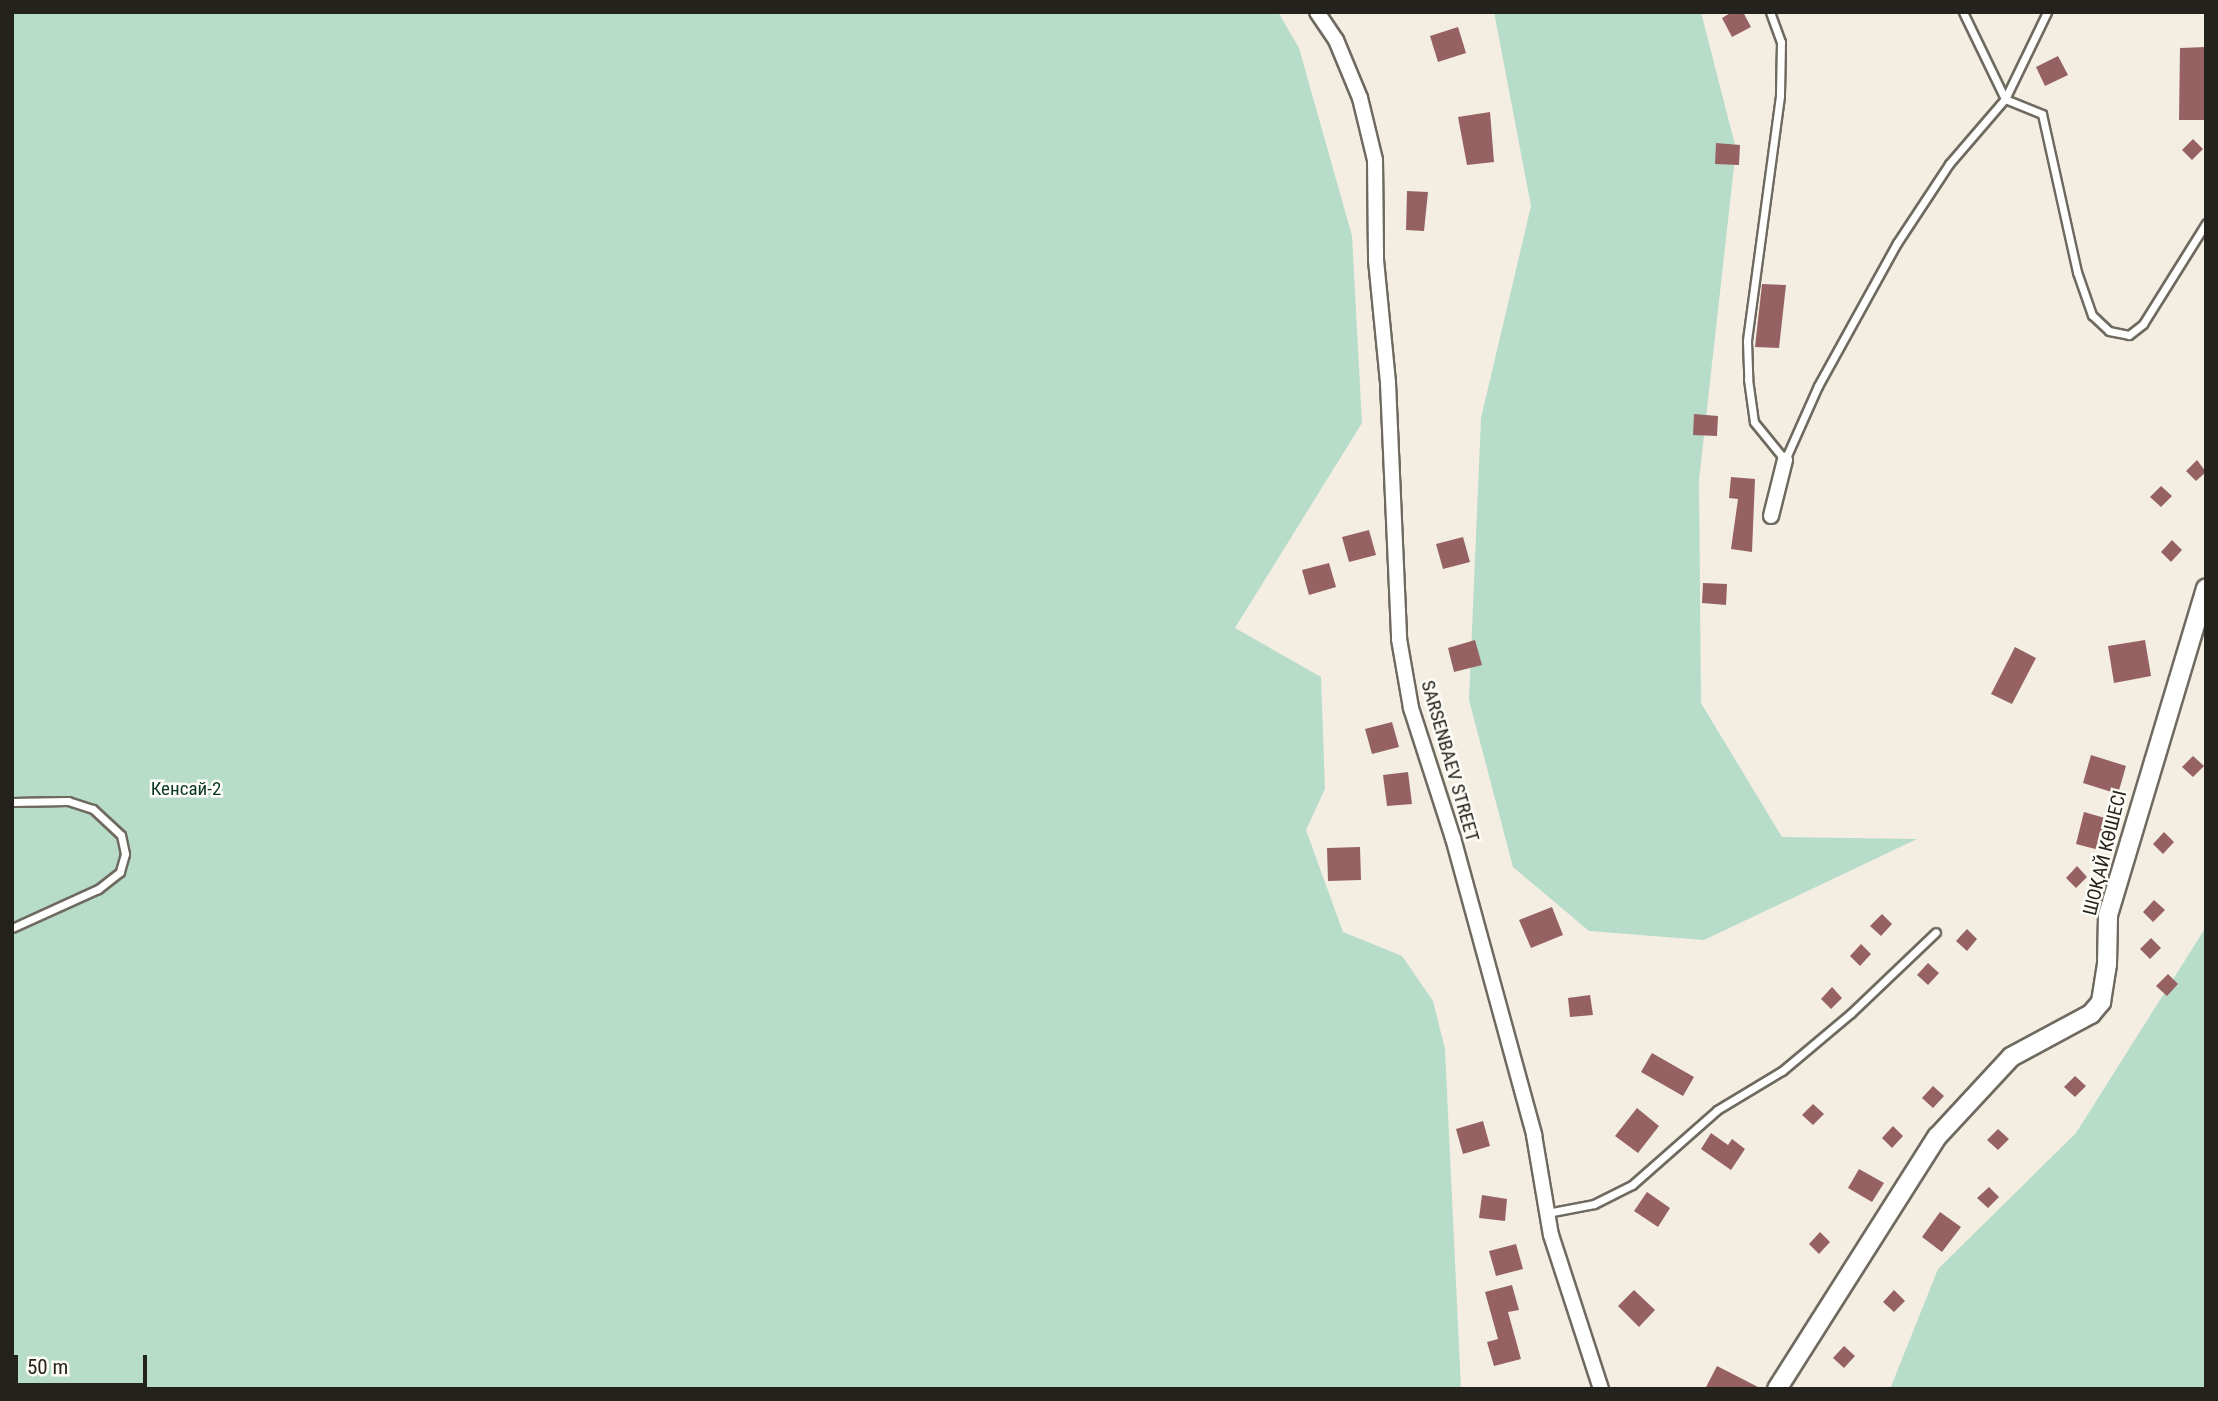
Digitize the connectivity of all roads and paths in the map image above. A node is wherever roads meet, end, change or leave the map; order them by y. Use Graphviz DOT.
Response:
graph roads {
  1 [pos="1317,12"];
  2 [pos="1770,12"];
  3 [pos="1963,12"];
  4 [pos="2047,12"];
  5 [pos="2005,99"];
  6 [pos="2206,223"];
  7 [pos="1785,460"];
  8 [pos="1771,516"];
  9 [pos="2206,588"];
  10 [pos="2200,621"];
  11 [pos="12,802"];
  12 [pos="12,929"];
  13 [pos="1936,932"];
  14 [pos="1548,1213"];
  15 [pos="1601,1389"];
  16 [pos="1777,1389"];
  1 -- 14 [label="street, SARSENBAEV STREET"];
  2 -- 7 [label="lane"];
  3 -- 5 [label="lane"];
  4 -- 5 [label="lane"];
  5 -- 6 [label="lane"];
  5 -- 7 [label="lane"];
  7 -- 8 [label="street"];
  9 -- 10 [label="street, ШОҚАЙ КӨШЕСІ"];
  10 -- 16 [label="street, ШОҚАЙ КӨШЕСІ"];
  11 -- 12 [label="lane"];
  13 -- 14 [label="lane"];
  14 -- 15 [label="street, SARSENBAEV STREET"];
}
